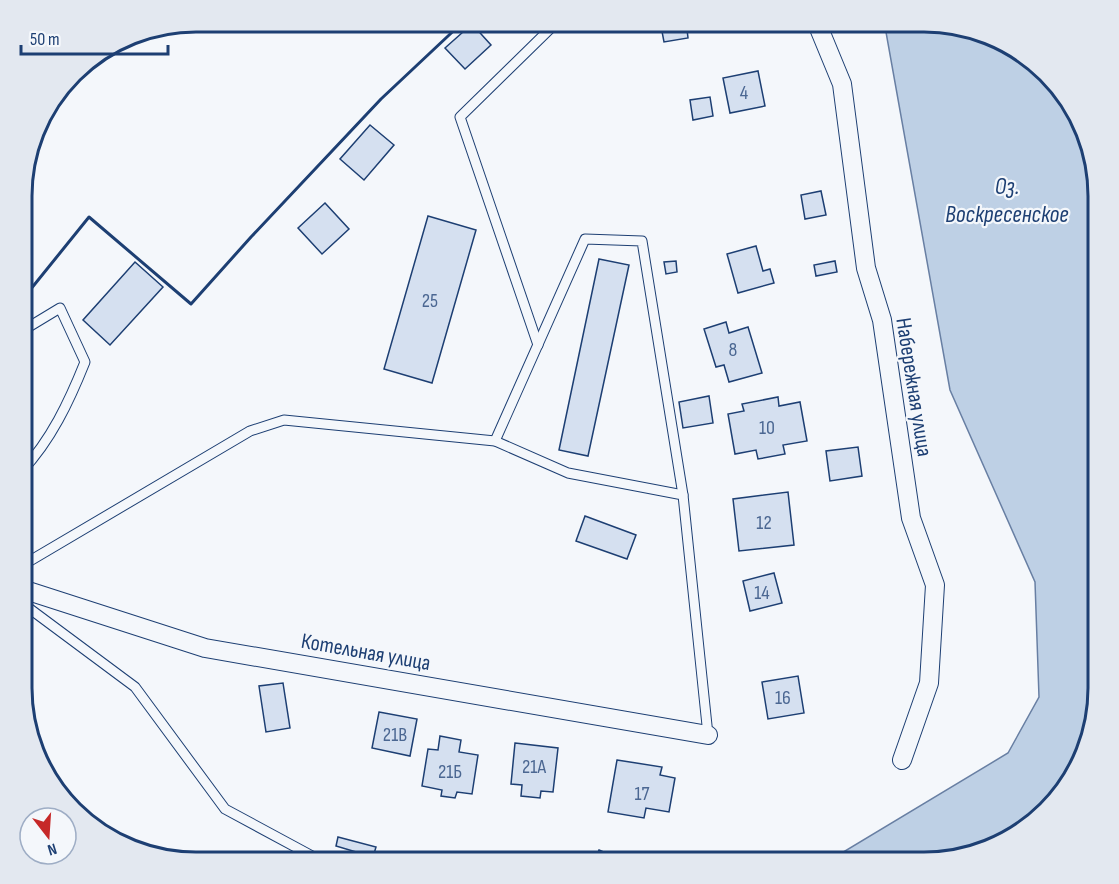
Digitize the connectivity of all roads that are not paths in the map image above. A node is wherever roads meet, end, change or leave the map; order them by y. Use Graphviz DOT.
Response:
graph roads {
  1 [pos="547,32"];
  2 [pos="821,32"];
  3 [pos="32,325"];
  4 [pos="538,345"];
  5 [pos="495,441"];
  6 [pos="32,460"];
  7 [pos="684,495"];
  8 [pos="32,560"];
  9 [pos="32,593"];
  10 [pos="32,610"];
  11 [pos="708,735"];
  12 [pos="902,760"];
  13 [pos="305,852"];
  1 -- 4 [label="lane"];
  2 -- 12 [label="street, Набережная улица"];
  3 -- 6 [label="lane"];
  4 -- 5 [label="lane"];
  4 -- 7 [label="lane"];
  5 -- 7 [label="lane"];
  5 -- 8 [label="lane"];
  7 -- 11 [label="lane"];
  9 -- 11 [label="street, Котельная улица"];
  10 -- 13 [label="lane"];
}
